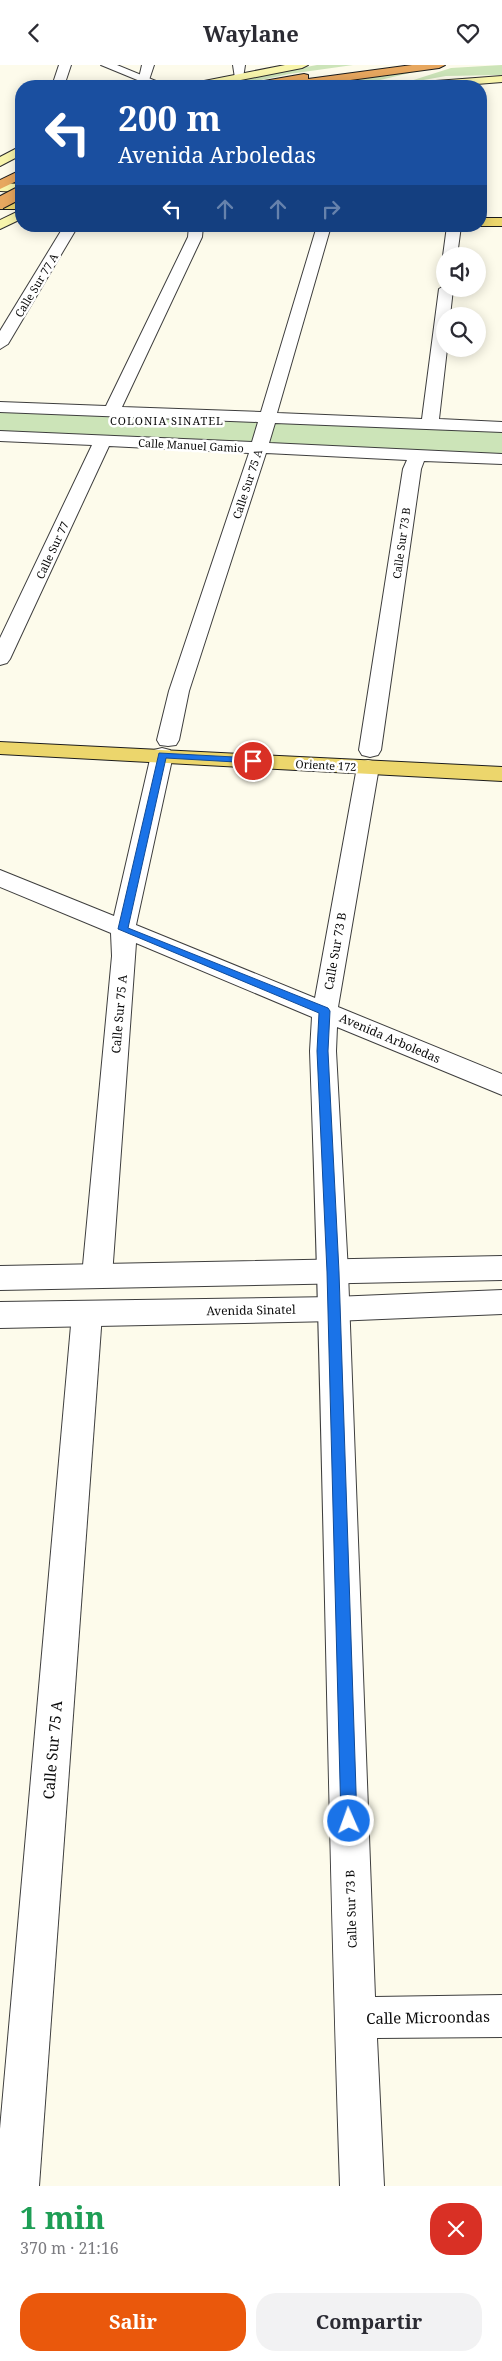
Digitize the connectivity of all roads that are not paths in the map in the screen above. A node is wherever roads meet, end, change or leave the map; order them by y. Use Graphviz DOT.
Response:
graph roads {
  1 [pos="64,65"];
  2 [pos="107,65"];
  3 [pos="148,65"];
  4 [pos="302,65"];
  5 [pos="387,65"];
  6 [pos="439,65"];
  7 [pos="445,65"];
  8 [pos="239,71"];
  9 [pos="145,78"];
  10 [pos="502,79"];
  11 [pos="60,80"];
  12 [pos="149,80"];
  13 [pos="212,80"];
  14 [pos="291,80"];
  15 [pos="324,80"];
  16 [pos="399,80"];
  17 [pos="487,80"];
  18 [pos="15,153"];
  19 [pos="15,161"];
  20 [pos="0,162"];
  21 [pos="0,169"];
  22 [pos="15,177"];
  23 [pos="0,186"];
  24 [pos="15,189"];
  25 [pos="15,194"];
  26 [pos="0,204"];
  27 [pos="15,205"];
  28 [pos="15,217"];
  29 [pos="487,222"];
  30 [pos="502,222"];
  31 [pos="0,225"];
  32 [pos="67,232"];
  33 [pos="195,232"];
  34 [pos="322,232"];
  35 [pos="453,232"];
  36 [pos="451,247"];
  37 [pos="445,297"];
  38 [pos="0,344"];
  39 [pos="0,407"];
  40 [pos="112,411"];
  41 [pos="267,417"];
  42 [pos="430,424"];
  43 [pos="502,427"];
  44 [pos="0,436"];
  45 [pos="103,441"];
  46 [pos="259,448"];
  47 [pos="418,455"];
  48 [pos="502,459"];
  49 [pos="0,659"];
  50 [pos="0,732"];
  51 [pos="0,748"];
  52 [pos="165,748"];
  53 [pos="502,758"];
  54 [pos="369,759"];
  55 [pos="502,774"];
  56 [pos="0,878"];
  57 [pos="123,929"];
  58 [pos="325,1011"];
  59 [pos="502,1085"];
  60 [pos="502,1268"];
  61 [pos="333,1272"];
  62 [pos="97,1276"];
  63 [pos="0,1278"];
  64 [pos="502,1302"];
  65 [pos="334,1309"];
  66 [pos="87,1314"];
  67 [pos="0,1315"];
  68 [pos="502,2016"];
  69 [pos="355,2018"];
  70 [pos="17,2186"];
  71 [pos="362,2186"];
  1 -- 11 [label="street"];
  2 -- 9 [label="street"];
  3 -- 9 [label="street"];
  4 -- 8 [label="main road"];
  5 -- 14 [label="highway"];
  6 -- 15 [label="highway"];
  7 -- 16 [label="highway"];
  8 -- 13 [label="main road"];
  9 -- 12 [label="street"];
  10 -- 17 [label="main road"];
  18 -- 20 [label="main road"];
  19 -- 21 [label="main road"];
  22 -- 23 [label="highway"];
  23 -- 24 [label="main road"];
  25 -- 26 [label="highway, bridge"];
  26 -- 27 [label="main road"];
  28 -- 31 [label="main road"];
  29 -- 30 [label="main road"];
  32 -- 38 [label="street, Calle Sur 77 A"];
  33 -- 40 [label="street"];
  34 -- 41 [label="street, Calle Sur 75 A"];
  35 -- 36 [label="street"];
  37 -- 42 [label="street"];
  39 -- 40 [label="street"];
  40 -- 41 [label="street"];
  41 -- 42 [label="street"];
  41 -- 46 [label="street, Calle Sur 75 A"];
  42 -- 43 [label="street"];
  44 -- 45 [label="street, Calle Manuel Gamio"];
  45 -- 46 [label="street, Calle Manuel Gamio"];
  45 -- 49 [label="street, Calle Sur 77"];
  46 -- 47 [label="street, Calle Manuel Gamio"];
  46 -- 52 [label="street, Calle Sur 75 A"];
  47 -- 48 [label="street, Calle Manuel Gamio"];
  47 -- 54 [label="street, Calle Sur 73 B"];
  50 -- 52 [label="main road, Oriente 172"];
  51 -- 52 [label="main road, Oriente 172"];
  52 -- 54 [label="main road, Oriente 172"];
  52 -- 57 [label="street, Calle Sur 75 A"];
  53 -- 54 [label="main road, Oriente 172"];
  54 -- 55 [label="main road, Oriente 172"];
  54 -- 58 [label="street, Calle Sur 73 B"];
  56 -- 57 [label="street, Avenida Arboledas"];
  57 -- 58 [label="street, Avenida Arboledas"];
  57 -- 62 [label="street, Calle Sur 75 A"];
  58 -- 59 [label="street, Avenida Arboledas"];
  58 -- 61 [label="street, Calle Sur 73 B"];
  60 -- 61 [label="street"];
  61 -- 62 [label="street"];
  61 -- 65 [label="street, Calle Sur 73 B"];
  62 -- 63 [label="street"];
  64 -- 65 [label="street, Avenida Sinatel"];
  65 -- 66 [label="street, Avenida Sinatel"];
  65 -- 69 [label="street, Calle Sur 73 B"];
  66 -- 67 [label="street, Avenida Sinatel"];
  66 -- 70 [label="street, Calle Sur 75 A"];
  68 -- 69 [label="street, Calle Microondas"];
  69 -- 71 [label="street, Calle Sur 73 B"];
}
